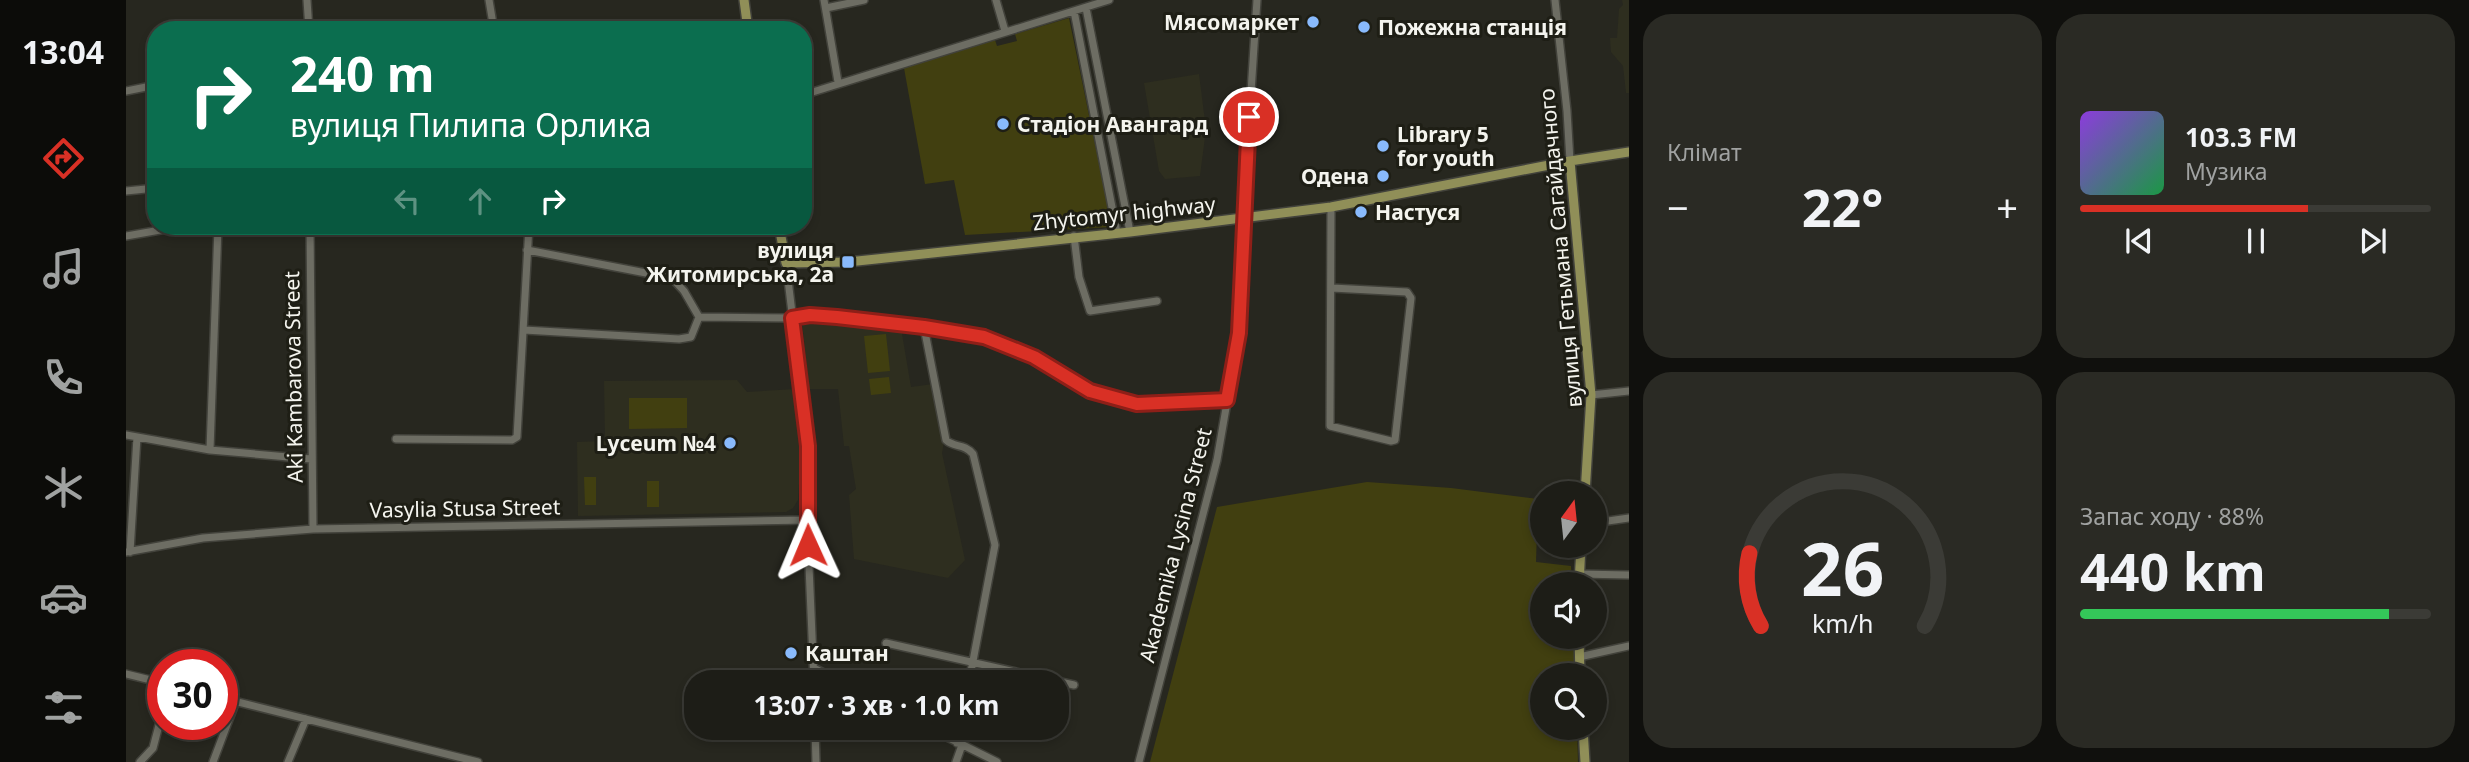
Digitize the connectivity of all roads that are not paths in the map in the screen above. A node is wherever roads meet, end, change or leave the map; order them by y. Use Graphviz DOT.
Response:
graph roads {
  1 [pos="307,0"];
  2 [pos="489,0"];
  3 [pos="744,0"];
  4 [pos="864,0"];
  5 [pos="996,0"];
  6 [pos="1109,0"];
  7 [pos="1257,0"];
  8 [pos="1555,0"];
  9 [pos="825,4"];
  10 [pos="1086,8"];
  11 [pos="1074,11"];
  12 [pos="308,21"];
  13 [pos="492,21"];
  14 [pos="747,21"];
  15 [pos="1005,31"];
  16 [pos="838,82"];
  17 [pos="147,87"];
  18 [pos="126,91"];
  19 [pos="812,92"];
  20 [pos="1629,152"];
  21 [pos="1570,161"];
  22 [pos="147,189"];
  23 [pos="126,191"];
  24 [pos="1331,207"];
  25 [pos="1244,218"];
  26 [pos="147,232"];
  27 [pos="1130,232"];
  28 [pos="1117,233"];
  29 [pos="218,235"];
  30 [pos="310,235"];
  31 [pos="528,235"];
  32 [pos="781,235"];
  33 [pos="126,236"];
  34 [pos="1074,236"];
  35 [pos="527,250"];
  36 [pos="786,263"];
  37 [pos="1332,288"];
  38 [pos="1157,301"];
  39 [pos="699,317"];
  40 [pos="792,318"];
  41 [pos="924,327"];
  42 [pos="524,330"];
  43 [pos="1629,390"];
  44 [pos="1591,395"];
  45 [pos="1227,400"];
  46 [pos="126,435"];
  47 [pos="137,437"];
  48 [pos="396,439"];
  49 [pos="210,450"];
  50 [pos="311,458"];
  51 [pos="1587,481"];
  52 [pos="129,501"];
  53 [pos="1629,519"];
  54 [pos="807,520"];
  55 [pos="1607,522"];
  56 [pos="313,528"];
  57 [pos="128,552"];
  58 [pos="1629,575"];
  59 [pos="1607,577"];
  60 [pos="886,643"];
  61 [pos="1629,646"];
  62 [pos="1579,649"];
  63 [pos="1579,657"];
  64 [pos="973,661"];
  65 [pos="1579,663"];
  66 [pos="814,668"];
  67 [pos="818,670"];
  68 [pos="971,670"];
  69 [pos="126,674"];
  70 [pos="147,679"];
  71 [pos="1074,685"];
  72 [pos="238,702"];
  73 [pos="306,719"];
  74 [pos="154,740"];
  75 [pos="221,740"];
  76 [pos="815,740"];
  77 [pos="952,740"];
  78 [pos="959,740"];
  79 [pos="1584,740"];
  80 [pos="959,744"];
  81 [pos="140,762"];
  82 [pos="213,762"];
  83 [pos="288,762"];
  84 [pos="478,762"];
  85 [pos="816,762"];
  86 [pos="956,762"];
  87 [pos="997,762"];
  88 [pos="1139,762"];
  89 [pos="1585,762"];
  1 -- 12 [label="street"];
  2 -- 13 [label="street"];
  3 -- 14 [label="main road"];
  4 -- 9 [label="street"];
  5 -- 15 [label="street"];
  6 -- 10 [label="street"];
  7 -- 25 [label="street, Akademika Lysina Street"];
  8 -- 21 [label="street, вулиця Гетьмана Сагайдачного"];
  9 -- 16 [label="street"];
  10 -- 11 [label="street"];
  10 -- 27 [label="street"];
  11 -- 15 [label="street"];
  11 -- 28 [label="street"];
  15 -- 16 [label="street"];
  16 -- 19 [label="street"];
  17 -- 18 [label="street"];
  20 -- 21 [label="main road, Zhytomyr highway"];
  21 -- 24 [label="main road, Zhytomyr highway"];
  21 -- 44 [label="main road, вулиця Гетьмана Сагайдачного"];
  22 -- 23 [label="street"];
  24 -- 25 [label="main road, Zhytomyr highway"];
  24 -- 37 [label="street"];
  25 -- 27 [label="main road, Zhytomyr highway"];
  25 -- 45 [label="street, Akademika Lysina Street"];
  26 -- 33 [label="street"];
  27 -- 28 [label="main road, Zhytomyr highway"];
  28 -- 34 [label="main road, Zhytomyr highway"];
  29 -- 49 [label="street"];
  30 -- 50 [label="street, Aki Kambarova Street"];
  31 -- 35 [label="street"];
  32 -- 36 [label="main road"];
  34 -- 36 [label="main road, Zhytomyr highway"];
  34 -- 38 [label="street"];
  35 -- 39 [label="street"];
  35 -- 42 [label="street"];
  36 -- 40 [label="street"];
  37 -- 37 [label="street"];
  39 -- 40 [label="street"];
  39 -- 42 [label="street"];
  40 -- 41 [label="street"];
  40 -- 54 [label="street"];
  41 -- 45 [label="street"];
  41 -- 64 [label="street"];
  42 -- 48 [label="street"];
  43 -- 44 [label="street"];
  44 -- 51 [label="main road, вулиця Гетьмана Сагайдачного"];
  45 -- 88 [label="street, Akademika Lysina Street"];
  46 -- 47 [label="street"];
  47 -- 49 [label="street"];
  47 -- 52 [label="street"];
  49 -- 50 [label="street"];
  50 -- 56 [label="street, Aki Kambarova Street"];
  52 -- 57 [label="street"];
  53 -- 55 [label="street"];
  54 -- 56 [label="street, Vasylia Stusa Street"];
  54 -- 66 [label="street"];
  56 -- 57 [label="street, Vasylia Stusa Street"];
  58 -- 59 [label="street"];
  60 -- 64 [label="street"];
  61 -- 63 [label="street"];
  62 -- 63 [label="main road"];
  63 -- 65 [label="main road"];
  64 -- 68 [label="street"];
  64 -- 71 [label="street"];
  66 -- 67 [label="street"];
  69 -- 70 [label="street"];
  72 -- 73 [label="street"];
  73 -- 83 [label="street"];
  73 -- 84 [label="street"];
  74 -- 81 [label="street"];
  75 -- 82 [label="street"];
  76 -- 85 [label="street"];
  77 -- 80 [label="street"];
  78 -- 80 [label="street"];
  79 -- 89 [label="main road"];
  80 -- 86 [label="street"];
  80 -- 87 [label="street"];
}
